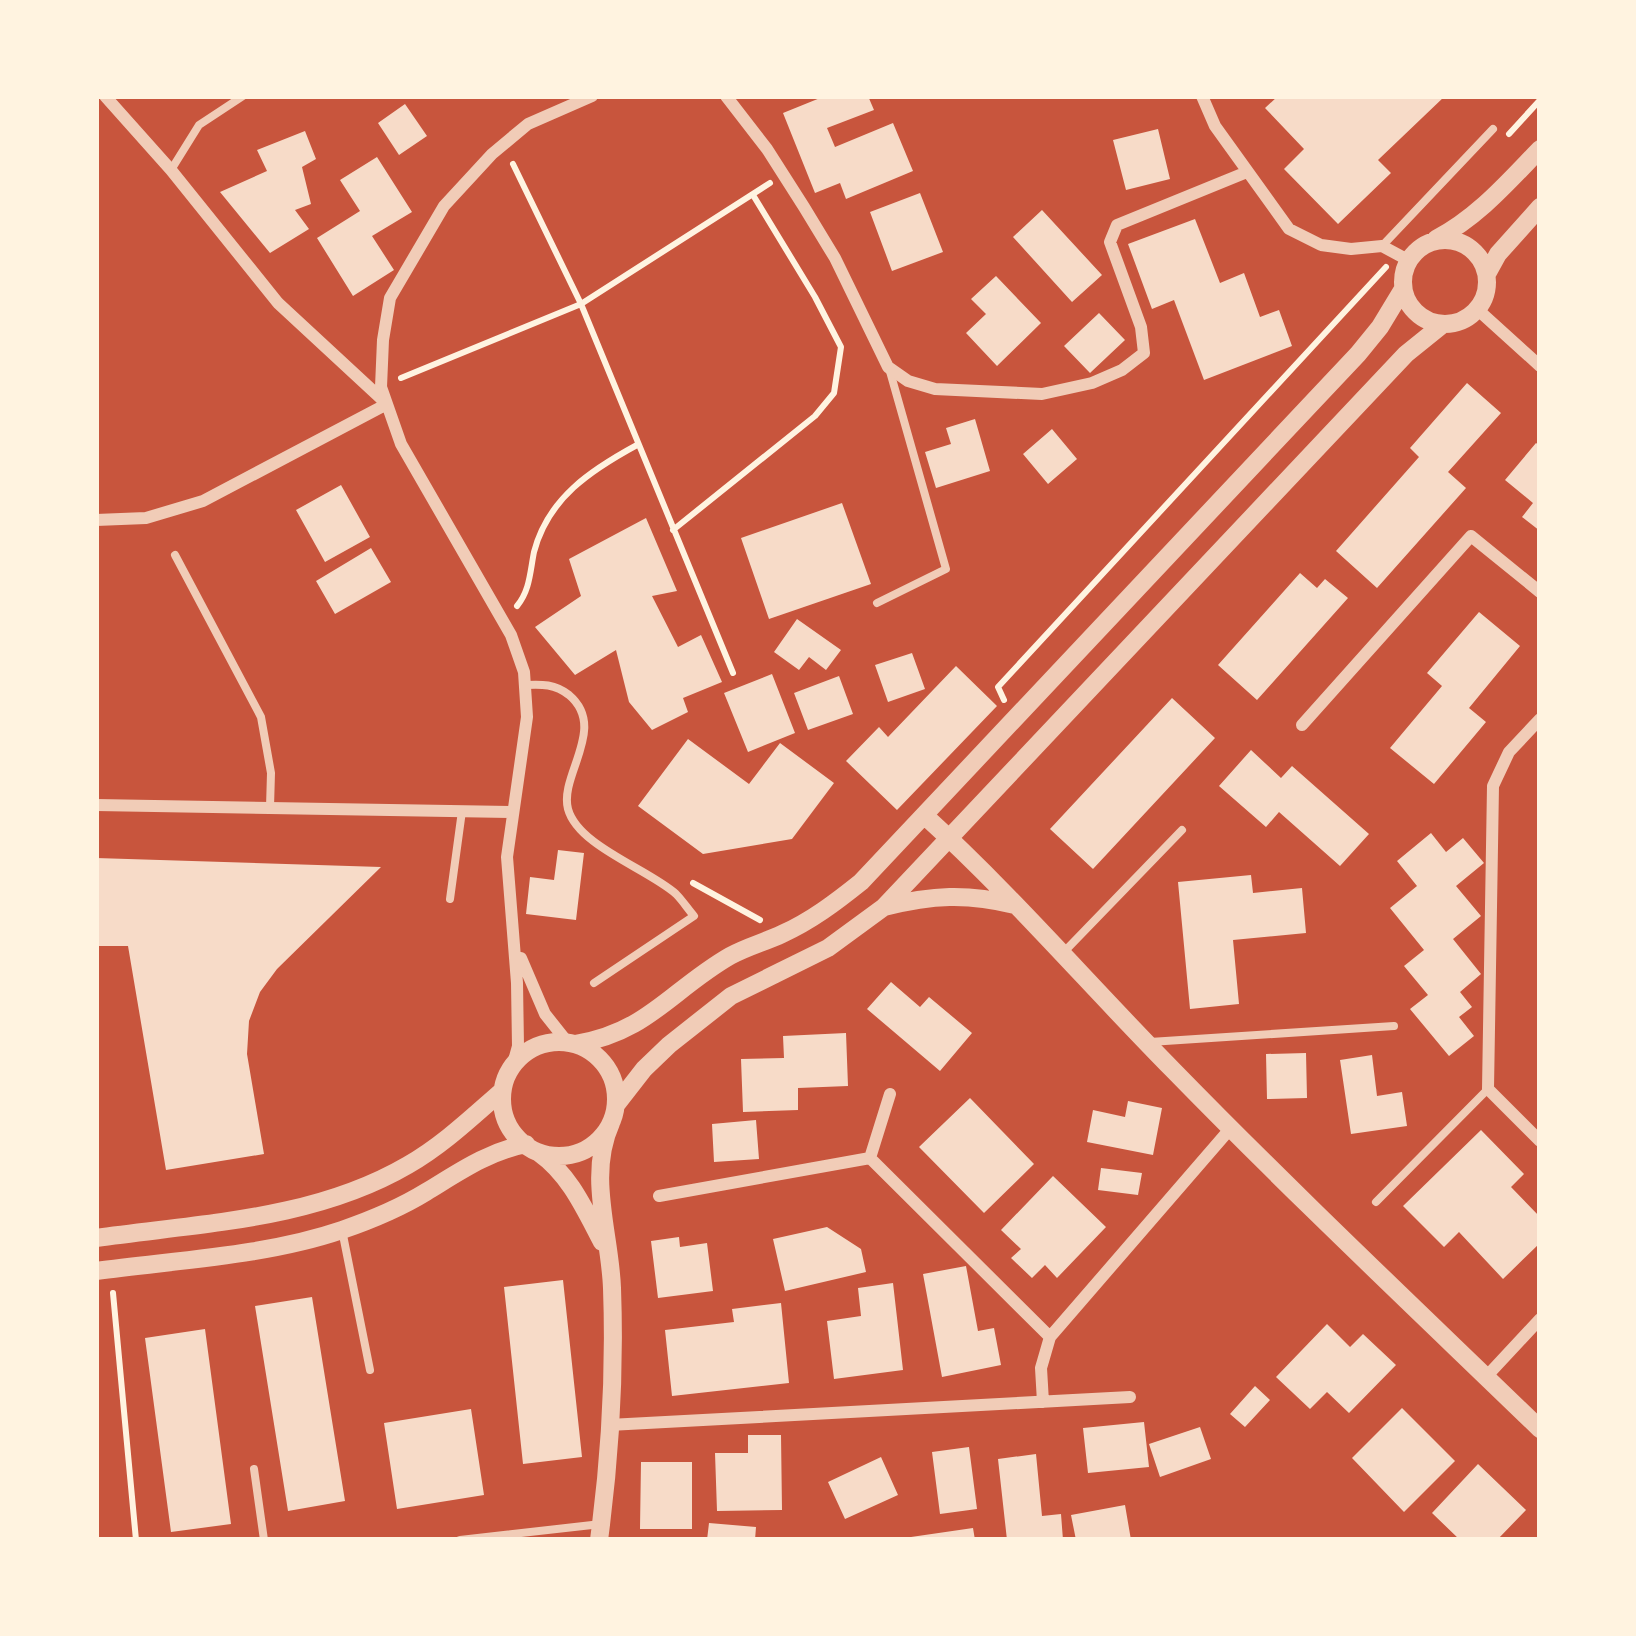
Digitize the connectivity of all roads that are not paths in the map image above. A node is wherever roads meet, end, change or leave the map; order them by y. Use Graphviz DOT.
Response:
graph roads {
  1 [pos="106,96"];
  2 [pos="243,96"];
  3 [pos="592,96"];
  4 [pos="726,96"];
  5 [pos="1202,96"];
  6 [pos="1493,129"];
  7 [pos="1540,148"];
  8 [pos="171,170"];
  9 [pos="1246,172"];
  10 [pos="1540,207"];
  11 [pos="1431,242"];
  12 [pos="1382,246"];
  13 [pos="1402,257"];
  14 [pos="1487,274"];
  15 [pos="1402,290"];
  16 [pos="1477,309"];
  17 [pos="1442,325"];
  18 [pos="1540,366"];
  19 [pos="888,367"];
  20 [pos="387,404"];
  21 [pos="96,520"];
  22 [pos="175,555"];
  23 [pos="1540,592"];
  24 [pos="877,603"];
  25 [pos="525,685"];
  26 [pos="1540,719"];
  27 [pos="1302,725"];
  28 [pos="96,805"];
  29 [pos="269,808"];
  30 [pos="462,811"];
  31 [pos="512,812"];
  32 [pos="924,815"];
  33 [pos="1182,830"];
  34 [pos="950,838"];
  35 [pos="450,899"];
  36 [pos="1016,905"];
  37 [pos="884,907"];
  38 [pos="516,946"];
  39 [pos="1061,955"];
  40 [pos="594,983"];
  41 [pos="1394,1026"];
  42 [pos="1146,1042"];
  43 [pos="572,1044"];
  44 [pos="512,1068"];
  45 [pos="1488,1089"];
  46 [pos="502,1091"];
  47 [pos="890,1094"];
  48 [pos="613,1114"];
  49 [pos="1230,1129"];
  50 [pos="1540,1141"];
  51 [pos="530,1147"];
  52 [pos="870,1158"];
  53 [pos="658,1196"];
  54 [pos="1376,1202"];
  55 [pos="342,1230"];
  56 [pos="96,1238"];
  57 [pos="610,1257"];
  58 [pos="103,1270"];
  59 [pos="1540,1319"];
  60 [pos="1049,1337"];
  61 [pos="370,1370"];
  62 [pos="1486,1377"];
  63 [pos="1130,1397"];
  64 [pos="1043,1402"];
  65 [pos="609,1425"];
  66 [pos="1540,1429"];
  67 [pos="254,1469"];
  68 [pos="600,1532"];
  69 [pos="264,1540"];
  70 [pos="460,1540"];
  1 -- 8 [label="street"];
  2 -- 8 [label="lane"];
  3 -- 20 [label="street"];
  4 -- 19 [label="street"];
  5 -- 9 [label="street"];
  6 -- 12 [label="lane"];
  7 -- 11 [label="street"];
  8 -- 20 [label="street"];
  9 -- 12 [label="street"];
  9 -- 19 [label="street"];
  10 -- 14 [label="street"];
  11 -- 13 [label="street"];
  11 -- 14 [label="street"];
  12 -- 13 [label="street"];
  13 -- 15 [label="street"];
  14 -- 16 [label="street"];
  15 -- 17 [label="street"];
  15 -- 32 [label="street"];
  16 -- 17 [label="street"];
  16 -- 18 [label="street"];
  17 -- 34 [label="street"];
  19 -- 24 [label="lane"];
  20 -- 21 [label="street"];
  20 -- 25 [label="street"];
  22 -- 29 [label="lane"];
  23 -- 27 [label="street"];
  25 -- 31 [label="street"];
  25 -- 40 [label="lane"];
  26 -- 45 [label="street"];
  28 -- 29 [label="street"];
  29 -- 30 [label="street"];
  30 -- 31 [label="street"];
  30 -- 35 [label="lane"];
  31 -- 38 [label="street"];
  32 -- 34 [label="street"];
  32 -- 43 [label="street"];
  33 -- 39 [label="lane"];
  34 -- 36 [label="street"];
  34 -- 37 [label="street"];
  36 -- 37 [label="street"];
  36 -- 39 [label="street"];
  37 -- 48 [label="street"];
  38 -- 43 [label="street"];
  38 -- 44 [label="street"];
  39 -- 42 [label="street"];
  41 -- 42 [label="lane"];
  42 -- 49 [label="street"];
  43 -- 44 [label="street"];
  43 -- 48 [label="street"];
  44 -- 46 [label="street"];
  45 -- 50 [label="street"];
  45 -- 54 [label="lane"];
  46 -- 51 [label="street"];
  46 -- 56 [label="street"];
  47 -- 52 [label="street"];
  48 -- 51 [label="street"];
  48 -- 57 [label="street"];
  49 -- 60 [label="street"];
  49 -- 62 [label="street"];
  51 -- 55 [label="street"];
  51 -- 57 [label="street"];
  52 -- 53 [label="street"];
  52 -- 60 [label="street"];
  55 -- 58 [label="street"];
  55 -- 61 [label="lane"];
  57 -- 65 [label="street"];
  59 -- 62 [label="street"];
  60 -- 64 [label="street"];
  62 -- 66 [label="street"];
  63 -- 64 [label="street"];
  64 -- 65 [label="street"];
  65 -- 68 [label="street"];
  67 -- 69 [label="lane"];
  68 -- 70 [label="lane"];
}
